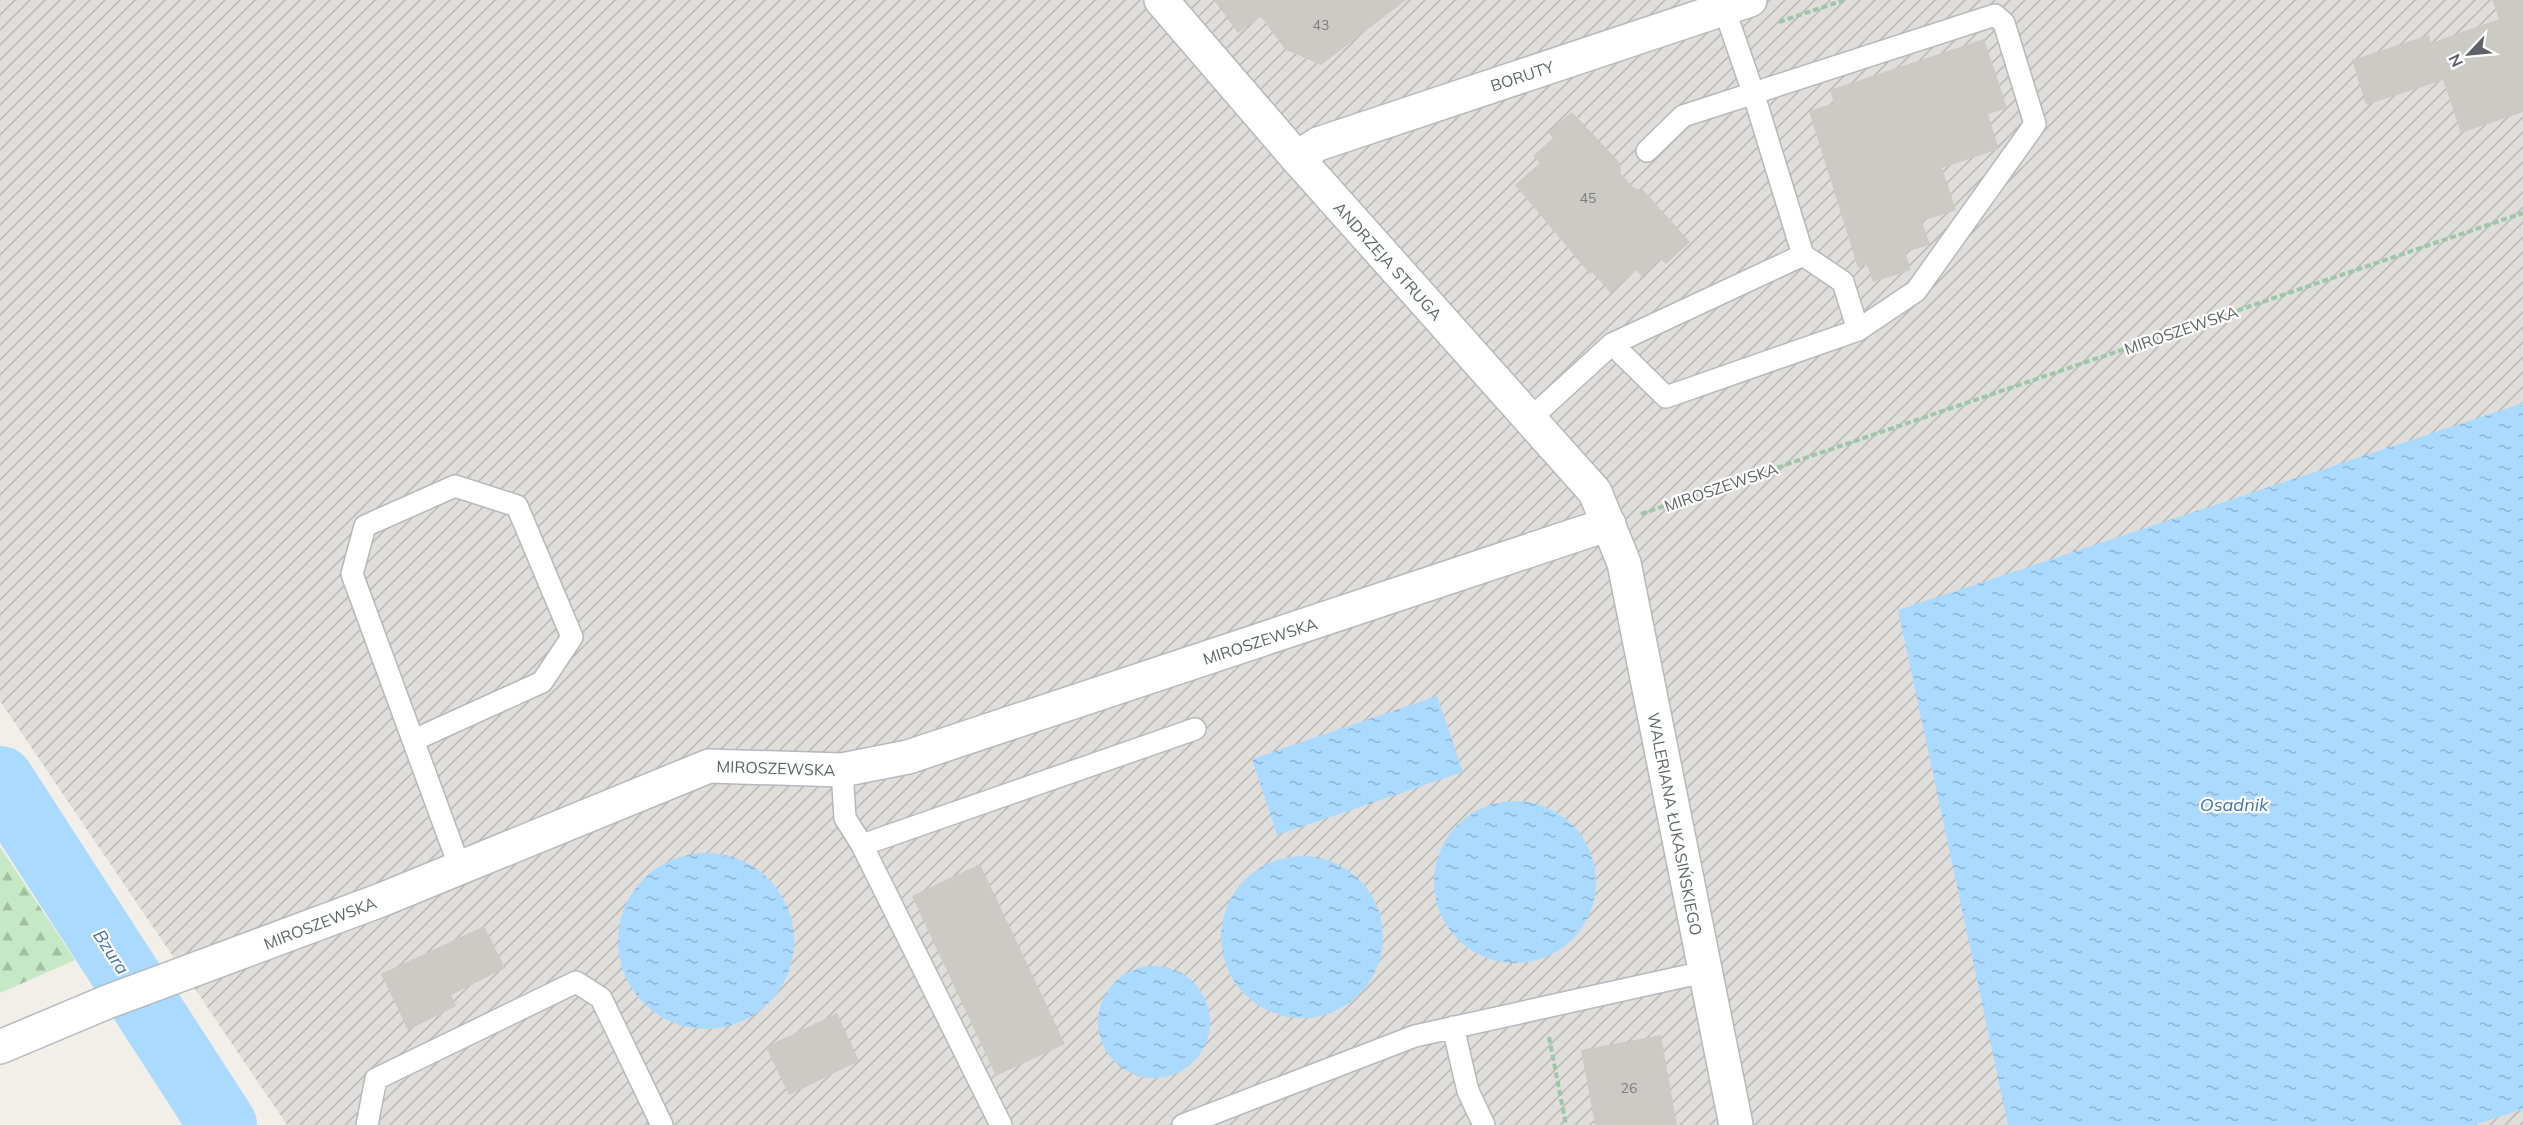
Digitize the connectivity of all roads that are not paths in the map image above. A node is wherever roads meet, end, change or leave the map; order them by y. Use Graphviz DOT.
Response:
graph roads {
  1 [pos="1161,0"];
  2 [pos="1736,14"];
  3 [pos="1753,92"];
  4 [pos="1647,151"];
  5 [pos="1297,158"];
  6 [pos="1803,255"];
  7 [pos="1858,330"];
  8 [pos="1612,344"];
  9 [pos="1530,419"];
  10 [pos="1610,524"];
  11 [pos="1195,729"];
  12 [pos="414,740"];
  13 [pos="842,770"];
  14 [pos="862,844"];
  15 [pos="460,868"];
  16 [pos="1704,972"];
  17 [pos="1453,1028"];
  18 [pos="0,1047"];
  19 [pos="367,1125"];
  20 [pos="662,1125"];
  21 [pos="1001,1125"];
  22 [pos="1183,1125"];
  23 [pos="1484,1125"];
  24 [pos="1736,1125"];
  1 -- 5 [label="street, ANDRZEJA STRUGA"];
  2 -- 3 [label="lane"];
  2 -- 5 [label="street, BORUTY"];
  3 -- 4 [label="lane"];
  3 -- 6 [label="lane"];
  3 -- 7 [label="lane"];
  5 -- 9 [label="street, ANDRZEJA STRUGA"];
  6 -- 7 [label="lane"];
  6 -- 8 [label="lane"];
  7 -- 8 [label="lane"];
  8 -- 9 [label="lane"];
  9 -- 10 [label="street, ANDRZEJA STRUGA"];
  10 -- 13 [label="street, MIROSZEWSKA"];
  10 -- 16 [label="street, WALERIANA ŁUKASIŃSKIEGO"];
  11 -- 14 [label="lane"];
  12 -- 12 [label="lane"];
  12 -- 15 [label="lane"];
  13 -- 14 [label="lane"];
  13 -- 15 [label="street, MIROSZEWSKA"];
  14 -- 21 [label="lane"];
  15 -- 18 [label="street, MIROSZEWSKA"];
  16 -- 17 [label="lane"];
  16 -- 24 [label="street, WALERIANA ŁUKASIŃSKIEGO"];
  17 -- 22 [label="lane"];
  17 -- 23 [label="lane"];
  19 -- 20 [label="lane"];
}
